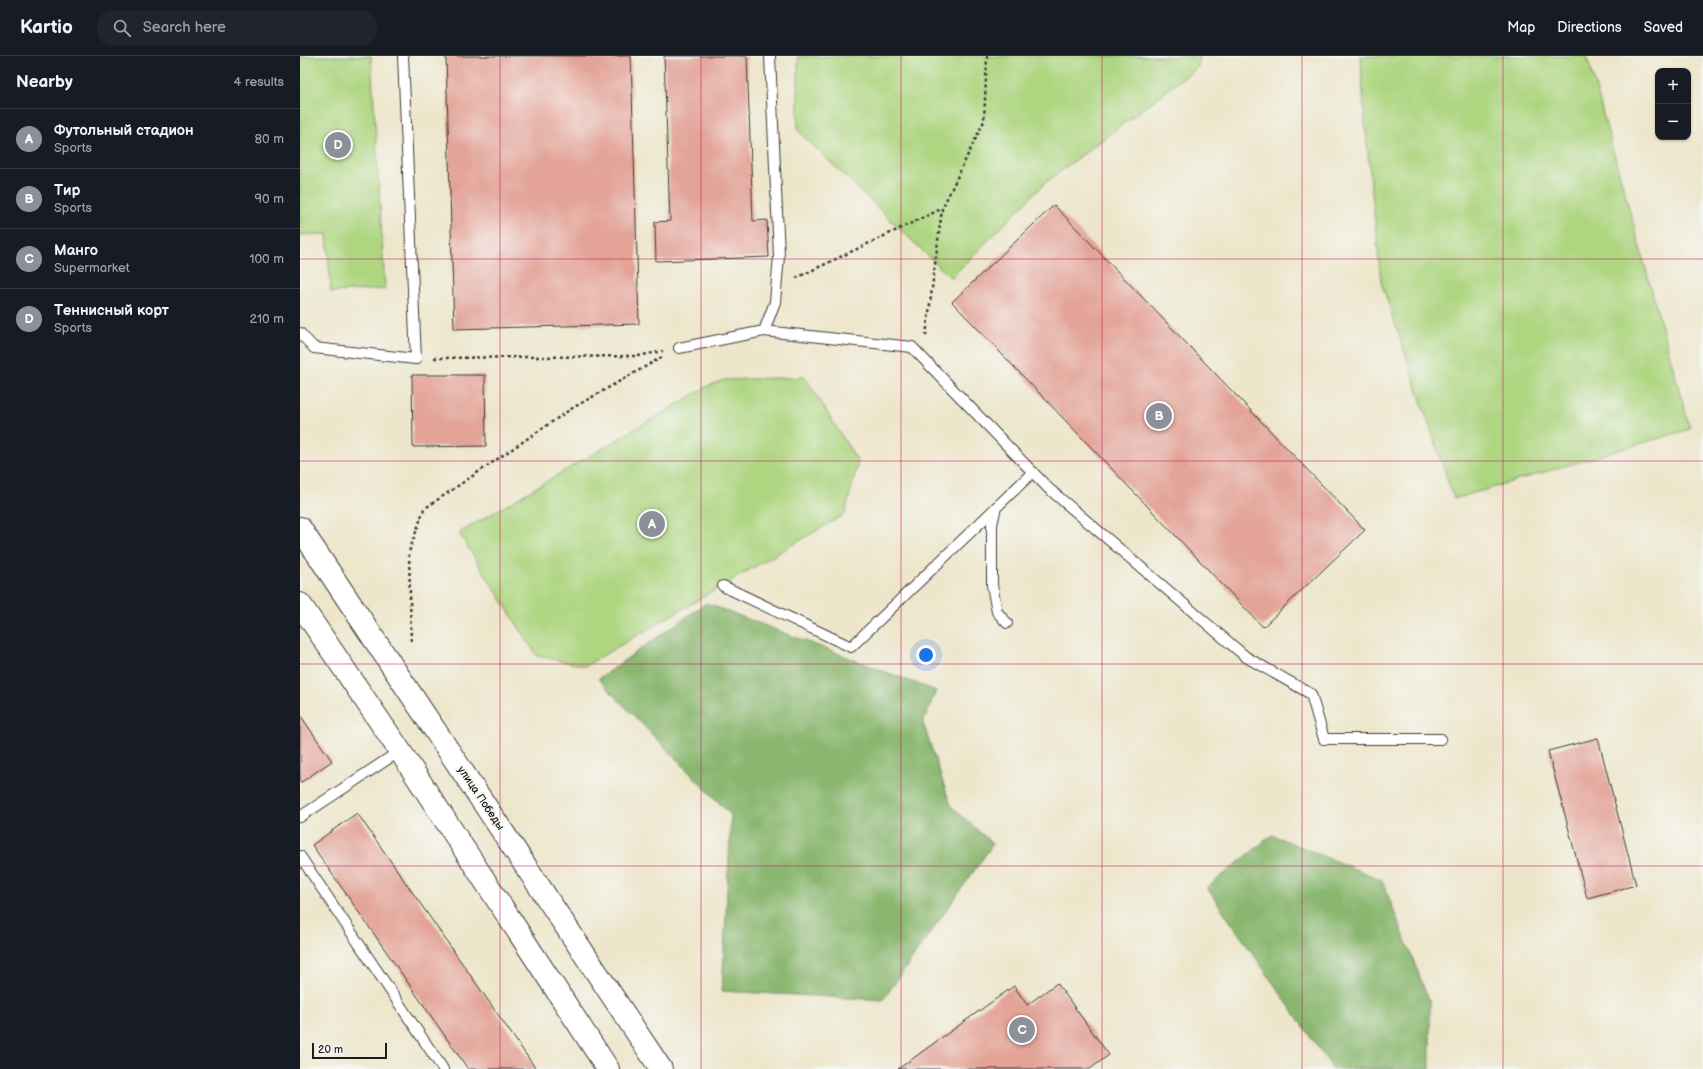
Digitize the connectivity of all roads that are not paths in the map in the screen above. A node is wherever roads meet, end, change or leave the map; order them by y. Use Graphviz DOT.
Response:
graph roads {
  1 [pos="403,56"];
  2 [pos="770,56"];
  3 [pos="764,331"];
  4 [pos="300,333"];
  5 [pos="679,348"];
  6 [pos="1033,472"];
  7 [pos="996,508"];
  8 [pos="300,528"];
  9 [pos="723,586"];
  10 [pos="300,604"];
  11 [pos="1007,623"];
  12 [pos="1441,739"];
  13 [pos="400,751"];
  14 [pos="300,817"];
  15 [pos="300,856"];
  16 [pos="443,1069"];
  17 [pos="608,1069"];
  18 [pos="661,1069"];
  1 -- 4 [label="lane"];
  2 -- 3 [label="lane"];
  3 -- 5 [label="lane"];
  3 -- 6 [label="lane"];
  6 -- 7 [label="lane"];
  6 -- 12 [label="lane"];
  7 -- 9 [label="lane"];
  7 -- 11 [label="lane"];
  8 -- 18 [label="street, улица Победы"];
  10 -- 13 [label="street"];
  13 -- 14 [label="lane"];
  13 -- 17 [label="street"];
  15 -- 16 [label="lane"];
}
